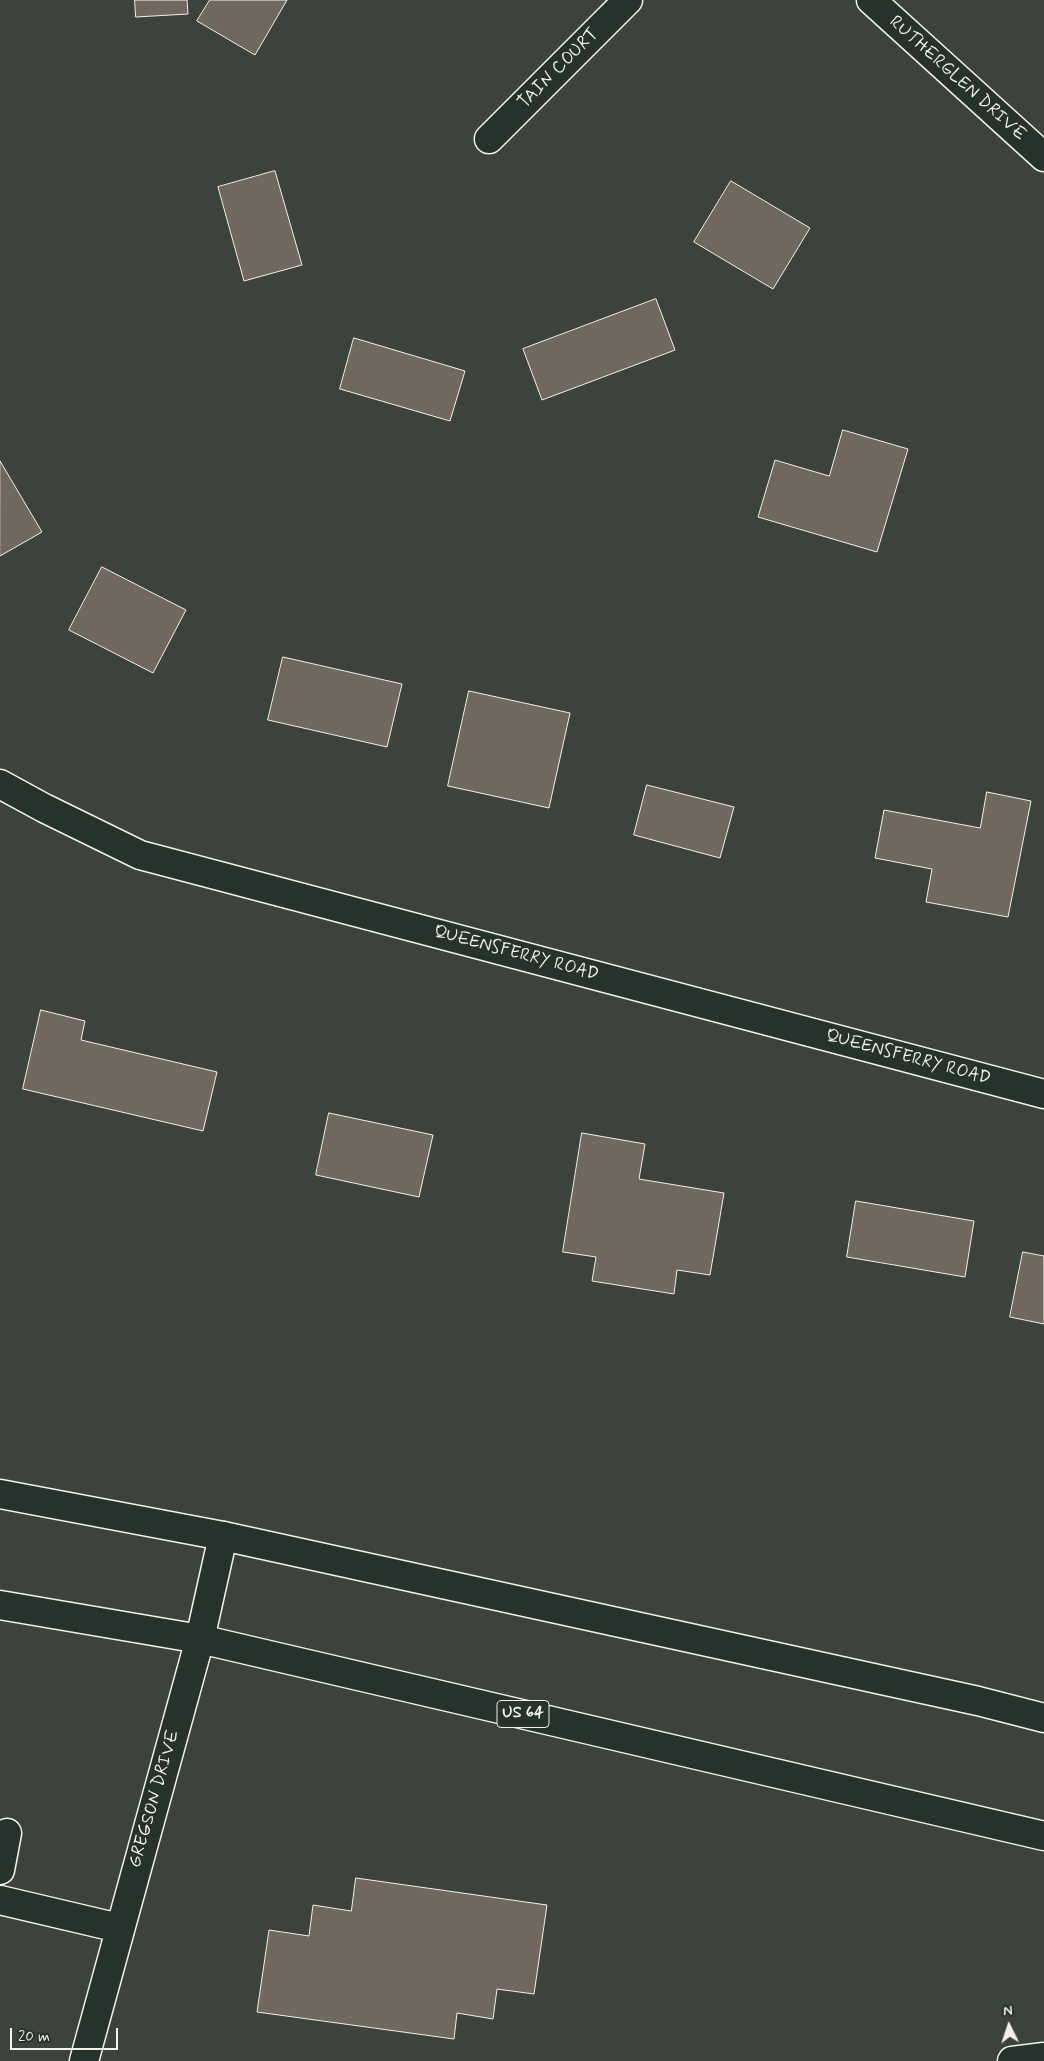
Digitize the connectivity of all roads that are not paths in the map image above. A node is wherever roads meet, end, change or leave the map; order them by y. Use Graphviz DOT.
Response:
graph roads {
  1 [pos="628,0"];
  2 [pos="871,0"];
  3 [pos="489,139"];
  4 [pos="1044,157"];
  5 [pos="0,784"];
  6 [pos="1044,1094"];
  7 [pos="0,1494"];
  8 [pos="223,1536"];
  9 [pos="0,1605"];
  10 [pos="200,1639"];
  11 [pos="1044,1718"];
  12 [pos="7,1833"];
  13 [pos="1044,1836"];
  14 [pos="0,1870"];
  15 [pos="0,1900"];
  16 [pos="119,1928"];
  17 [pos="1044,2056"];
  18 [pos="84,2061"];
  19 [pos="1012,2061"];
  1 -- 3 [label="main road, TAIN COURT"];
  2 -- 4 [label="main road, RUTHERGLEN DRIVE"];
  5 -- 6 [label="main road, QUEENSFERRY ROAD"];
  7 -- 8 [label="main road"];
  8 -- 10 [label="main road, GREGSON DRIVE"];
  8 -- 11 [label="main road"];
  9 -- 10 [label="main road, US 64"];
  10 -- 13 [label="main road, US 64"];
  10 -- 16 [label="main road, GREGSON DRIVE"];
  12 -- 14 [label="main road"];
  15 -- 16 [label="main road"];
  16 -- 18 [label="main road, GREGSON DRIVE"];
  17 -- 19 [label="main road"];
}
